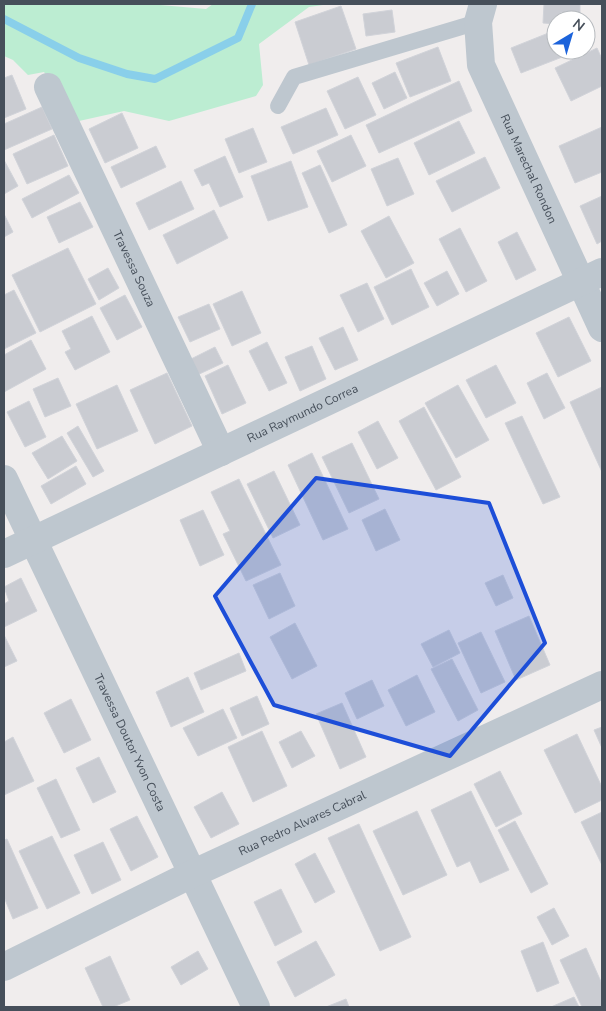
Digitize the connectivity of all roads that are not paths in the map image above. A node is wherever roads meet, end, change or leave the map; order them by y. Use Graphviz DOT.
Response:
graph roads {
  1 [pos="481,13"];
  2 [pos="48,86"];
  3 [pos="278,106"];
  4 [pos="592,278"];
  5 [pos="602,328"];
  6 [pos="221,452"];
  7 [pos="4,479"];
  8 [pos="31,540"];
  9 [pos="4,554"];
  10 [pos="602,685"];
  11 [pos="192,874"];
  12 [pos="4,966"];
  13 [pos="256,1007"];
  1 -- 3 [label="lane"];
  1 -- 4 [label="street, Rua Marechal Rondon"];
  2 -- 6 [label="street, Travessa Souza"];
  4 -- 5 [label="street, Rua Marechal Rondon"];
  4 -- 6 [label="street, Rua Raymundo Correa"];
  6 -- 8 [label="street, Rua Raymundo Correa"];
  7 -- 8 [label="street, Travessa Doutor Yvon Costa"];
  8 -- 9 [label="street, Rua Raymundo Correa"];
  8 -- 11 [label="street, Travessa Doutor Yvon Costa"];
  10 -- 11 [label="street, Rua Pedro Alvares Cabral"];
  11 -- 12 [label="street, Rua Pedro Alvares Cabral"];
  11 -- 13 [label="street, Travessa Doutor Yvon Costa"];
}
